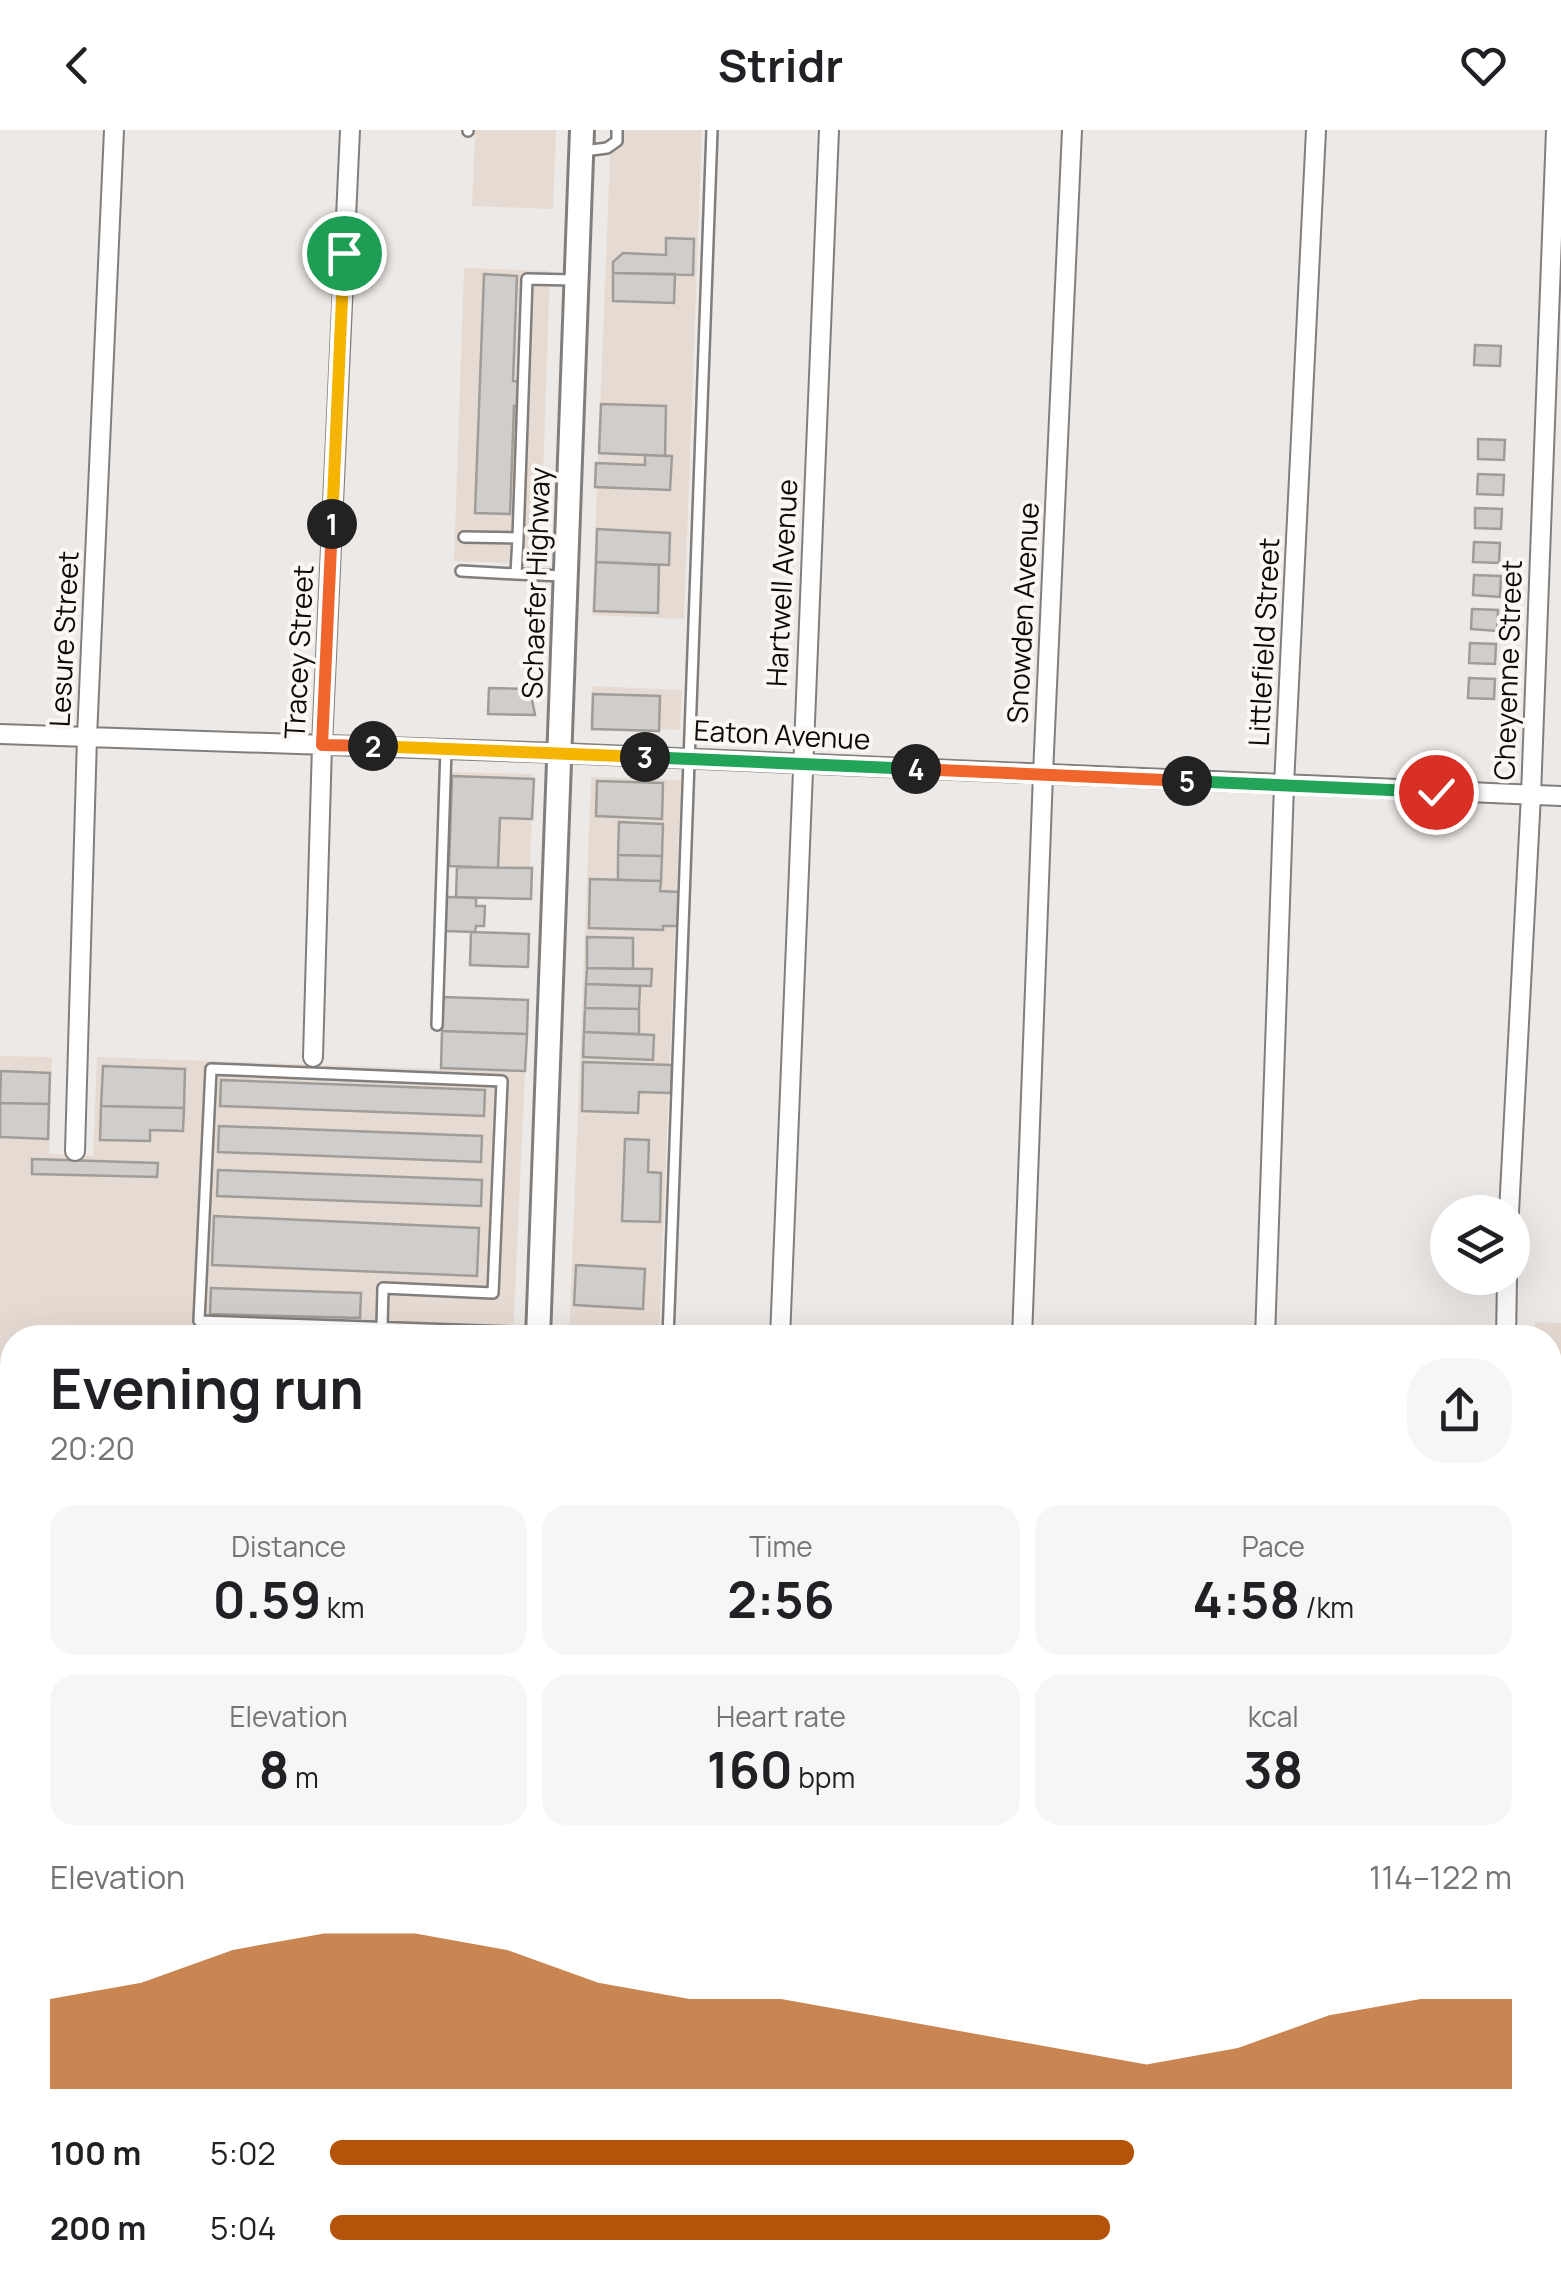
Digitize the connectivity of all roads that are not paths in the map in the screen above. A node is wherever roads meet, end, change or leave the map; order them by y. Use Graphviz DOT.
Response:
graph roads {
  1 [pos="114,130"];
  2 [pos="350,130"];
  3 [pos="617,130"];
  4 [pos="712,130"];
  5 [pos="829,130"];
  6 [pos="1072,130"];
  7 [pos="1316,130"];
  8 [pos="1556,130"];
  9 [pos="581,141"];
  10 [pos="576,280"];
  11 [pos="464,536"];
  12 [pos="518,538"];
  13 [pos="461,571"];
  14 [pos="516,574"];
  15 [pos="566,576"];
  16 [pos="0,734"];
  17 [pos="86,737"];
  18 [pos="322,745"];
  19 [pos="446,749"];
  20 [pos="560,753"];
  21 [pos="687,759"];
  22 [pos="802,764"];
  23 [pos="1043,774"];
  24 [pos="1284,785"];
  25 [pos="1531,795"];
  26 [pos="1561,796"];
  27 [pos="437,1025"];
  28 [pos="313,1057"];
  29 [pos="75,1152"];
  30 [pos="1510,1195"];
  31 [pos="1507,1295"];
  32 [pos="304,1325"];
  33 [pos="382,1325"];
  34 [pos="538,1325"];
  35 [pos="668,1325"];
  36 [pos="780,1325"];
  37 [pos="1022,1325"];
  38 [pos="1264,1325"];
  39 [pos="1506,1325"];
  1 -- 17 [label="street, Lesure Street"];
  2 -- 18 [label="street, Tracey Street"];
  3 -- 9 [label="lane"];
  4 -- 21 [label="lane"];
  5 -- 22 [label="street, Hartwell Avenue"];
  6 -- 23 [label="street, Snowden Avenue"];
  7 -- 24 [label="street, Littlefield Street"];
  8 -- 25 [label="street, Cheyenne Street"];
  9 -- 10 [label="street, Schaefer Highway"];
  10 -- 12 [label="lane"];
  10 -- 15 [label="street, Schaefer Highway"];
  11 -- 12 [label="lane"];
  12 -- 14 [label="lane"];
  13 -- 14 [label="lane"];
  14 -- 15 [label="lane"];
  15 -- 20 [label="street, Schaefer Highway"];
  16 -- 17 [label="street, Eaton Avenue"];
  17 -- 18 [label="street, Eaton Avenue"];
  17 -- 29 [label="street, Lesure Street"];
  18 -- 19 [label="street, Eaton Avenue"];
  18 -- 28 [label="street, Tracey Street"];
  19 -- 20 [label="street, Eaton Avenue"];
  19 -- 27 [label="lane"];
  20 -- 21 [label="street, Eaton Avenue"];
  20 -- 34 [label="street, Schaefer Highway"];
  21 -- 22 [label="street, Eaton Avenue"];
  21 -- 35 [label="lane"];
  22 -- 23 [label="street, Eaton Avenue"];
  22 -- 36 [label="street, Hartwell Avenue"];
  23 -- 24 [label="street, Eaton Avenue"];
  23 -- 37 [label="street, Snowden Avenue"];
  24 -- 25 [label="street, Eaton Avenue"];
  24 -- 38 [label="street, Littlefield Street"];
  25 -- 26 [label="street, Eaton Avenue"];
  25 -- 30 [label="street, Cheyenne Street"];
  31 -- 39 [label="street"];
  32 -- 33 [label="lane"];
}
